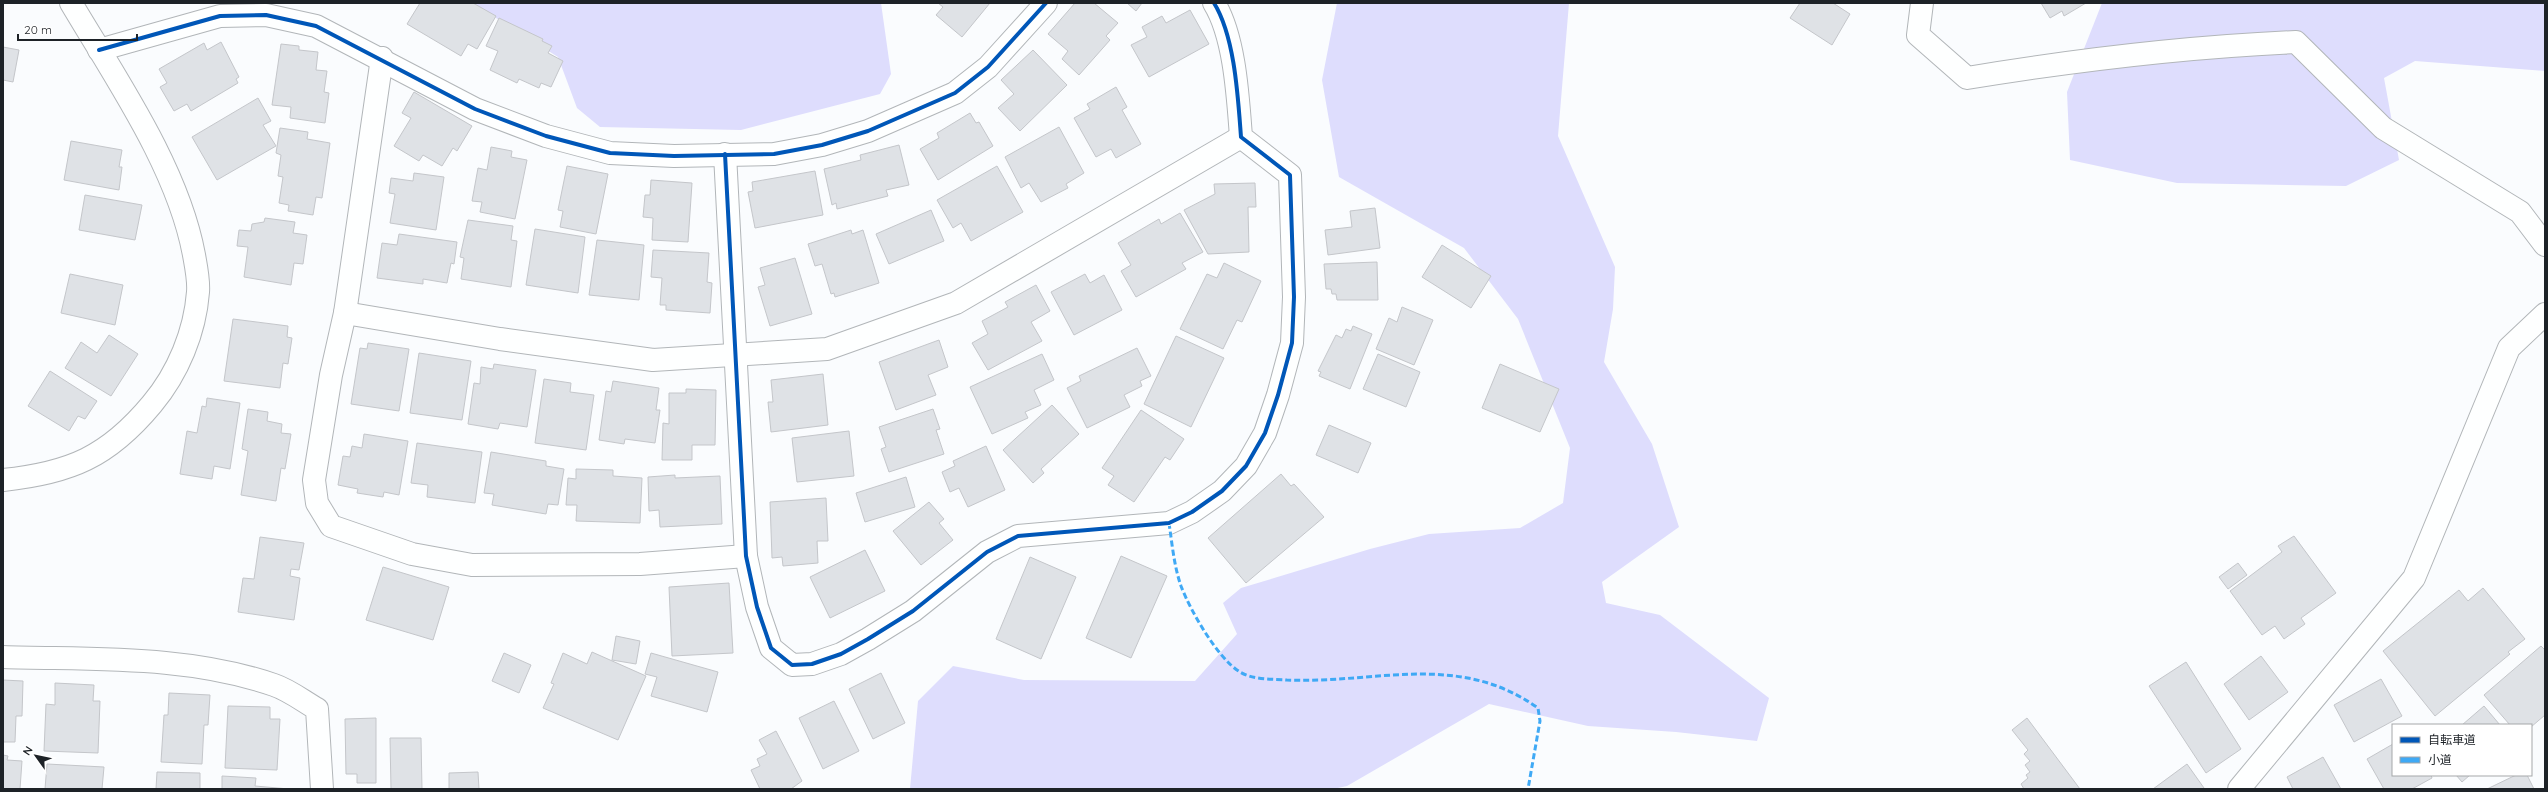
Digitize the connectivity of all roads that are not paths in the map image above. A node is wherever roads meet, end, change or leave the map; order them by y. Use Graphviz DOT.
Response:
graph roads {
  1 [pos="72,3"];
  2 [pos="1046,3"];
  3 [pos="1214,3"];
  4 [pos="1922,3"];
  5 [pos="99,50"];
  6 [pos="382,58"];
  7 [pos="1241,137"];
  8 [pos="725,154"];
  9 [pos="2545,245"];
  10 [pos="345,313"];
  11 [pos="2545,314"];
  12 [pos="737,356"];
  13 [pos="3,480"];
  14 [pos="746,556"];
  15 [pos="3,657"];
  16 [pos="322,789"];
  17 [pos="2239,789"];
  1 -- 5 [label="street"];
  2 -- 8 [label="street"];
  3 -- 7 [label="street"];
  4 -- 9 [label="street"];
  5 -- 6 [label="street"];
  5 -- 13 [label="street"];
  6 -- 8 [label="street"];
  6 -- 10 [label="street"];
  7 -- 12 [label="street"];
  7 -- 14 [label="street"];
  8 -- 12 [label="street"];
  10 -- 12 [label="street"];
  10 -- 14 [label="street"];
  11 -- 17 [label="street"];
  12 -- 14 [label="street"];
  15 -- 16 [label="street"];
}
